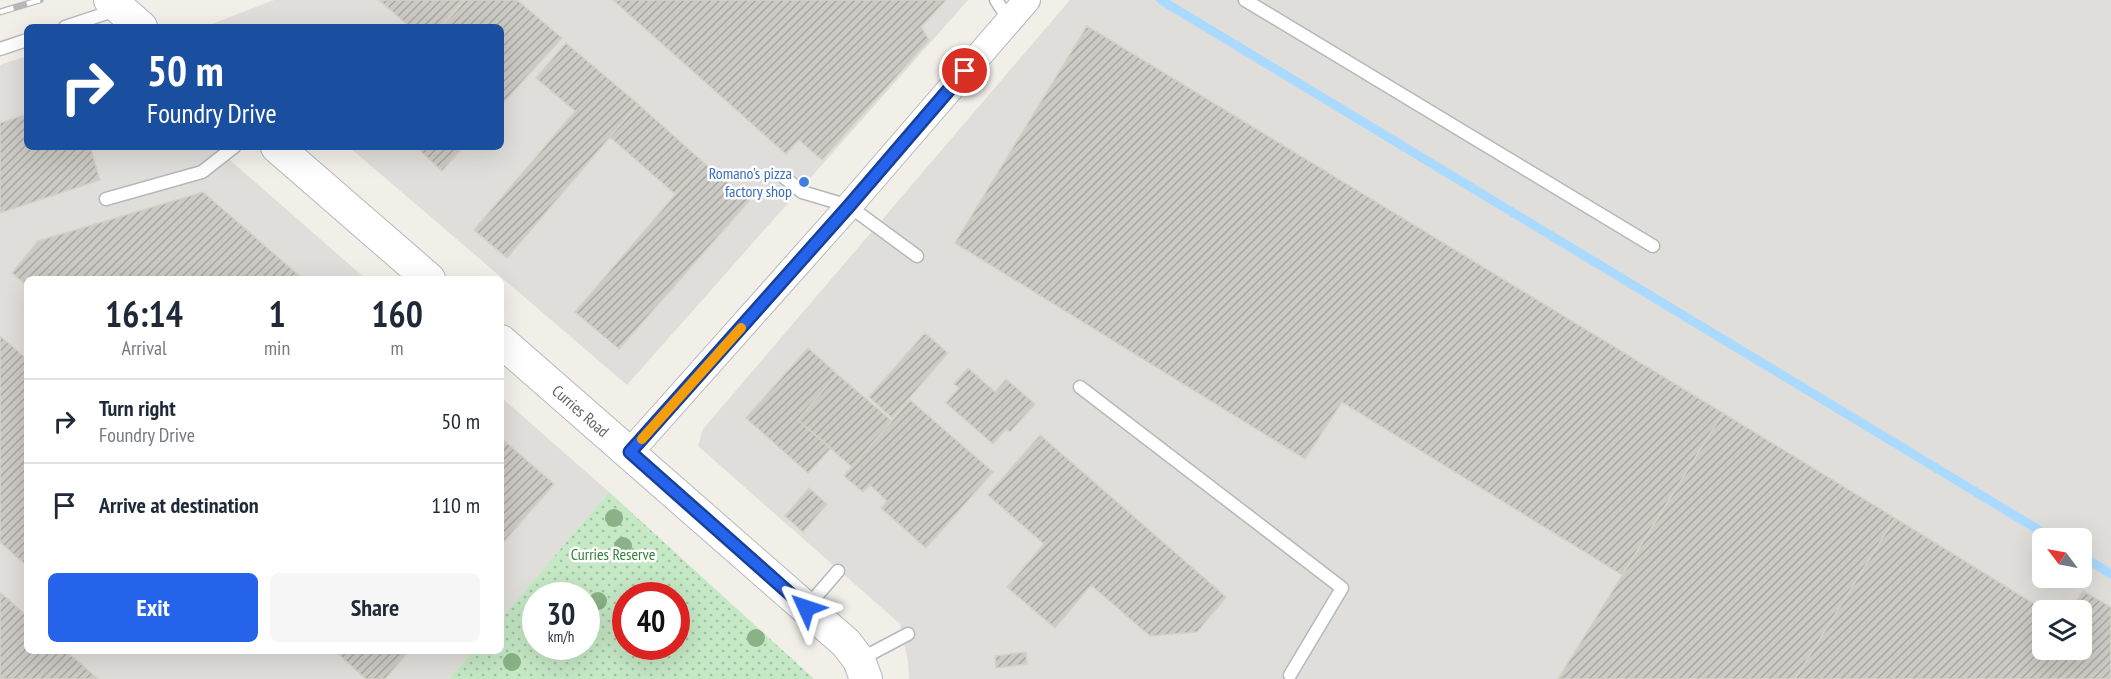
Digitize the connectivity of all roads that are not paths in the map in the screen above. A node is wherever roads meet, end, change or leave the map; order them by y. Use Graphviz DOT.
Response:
graph roads {
  1 [pos="1027,0"];
  2 [pos="1245,0"];
  3 [pos="1003,10"];
  4 [pos="124,12"];
  5 [pos="77,24"];
  6 [pos="24,41"];
  7 [pos="0,48"];
  8 [pos="230,150"];
  9 [pos="280,150"];
  10 [pos="785,178"];
  11 [pos="106,199"];
  12 [pos="849,206"];
  13 [pos="1653,246"];
  14 [pos="917,256"];
  15 [pos="426,276"];
  16 [pos="504,344"];
  17 [pos="1080,387"];
  18 [pos="630,452"];
  19 [pos="838,571"];
  20 [pos="806,608"];
  21 [pos="908,634"];
  22 [pos="862,669"];
  23 [pos="1290,675"];
  1 -- 3 [label="street"];
  2 -- 13 [label="lane"];
  3 -- 12 [label="street"];
  4 -- 5 [label="lane"];
  6 -- 7 [label="lane"];
  8 -- 11 [label="lane"];
  9 -- 15 [label="street"];
  10 -- 12 [label="lane"];
  12 -- 14 [label="lane"];
  12 -- 18 [label="street"];
  16 -- 18 [label="street, Curries Road"];
  17 -- 23 [label="lane"];
  18 -- 20 [label="street, Curries Road"];
  19 -- 20 [label="lane"];
  20 -- 22 [label="street, Curries Road"];
  21 -- 22 [label="lane"];
}
